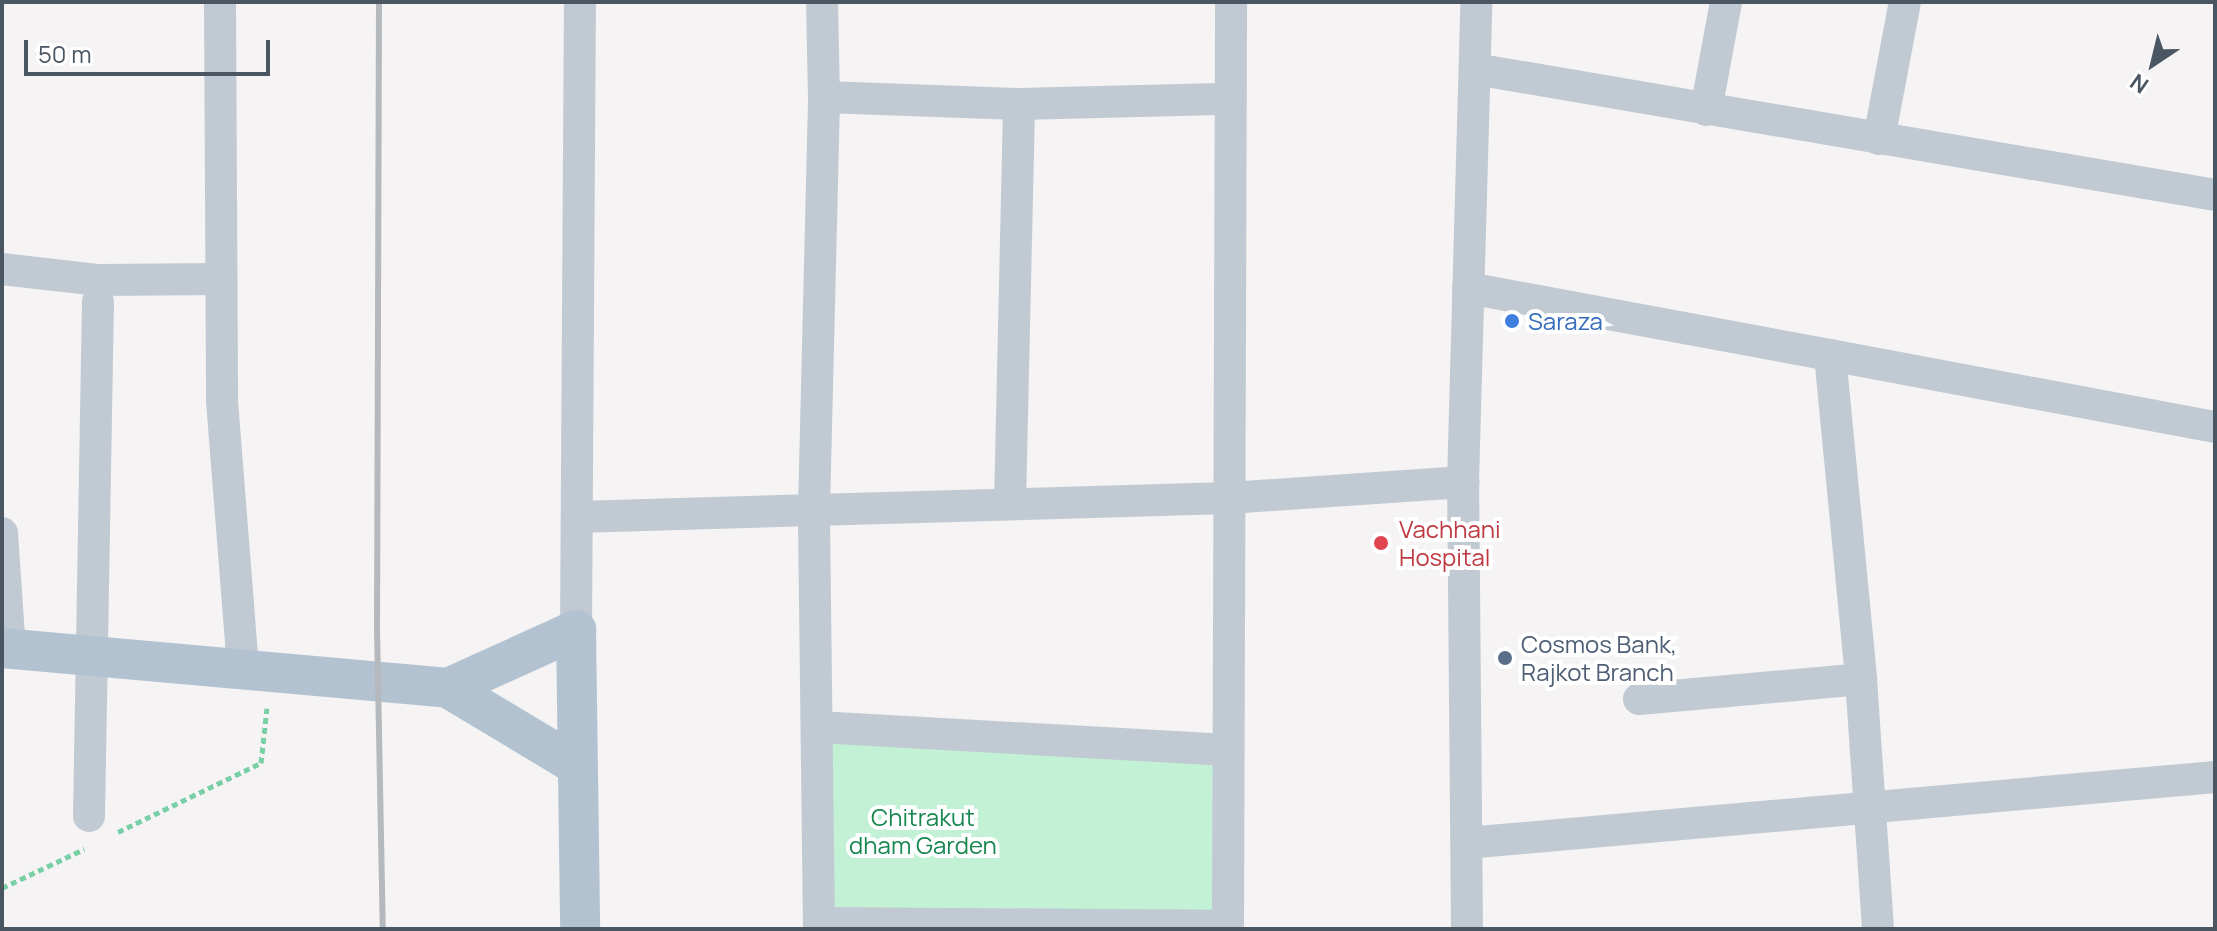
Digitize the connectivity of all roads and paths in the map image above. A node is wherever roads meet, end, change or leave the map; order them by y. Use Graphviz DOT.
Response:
graph roads {
  1 [pos="220,2"];
  2 [pos="580,2"];
  3 [pos="822,2"];
  4 [pos="1231,2"];
  5 [pos="1476,2"];
  6 [pos="1726,2"];
  7 [pos="1905,2"];
  8 [pos="1475,69"];
  9 [pos="824,97"];
  10 [pos="1230,99"];
  11 [pos="1019,104"];
  12 [pos="1706,110"];
  13 [pos="1879,139"];
  14 [pos="2215,195"];
  15 [pos="2,269"];
  16 [pos="221,279"];
  17 [pos="1468,288"];
  18 [pos="98,302"];
  19 [pos="1830,355"];
  20 [pos="2215,427"];
  21 [pos="1463,482"];
  22 [pos="1229,498"];
  23 [pos="1010,504"];
  24 [pos="814,510"];
  25 [pos="577,517"];
  26 [pos="2,533"];
  27 [pos="576,630"];
  28 [pos="6,648"];
  29 [pos="93,655"];
  30 [pos="257,671"];
  31 [pos="1861,679"];
  32 [pos="448,688"];
  33 [pos="1639,699"];
  34 [pos="817,727"];
  35 [pos="1228,750"];
  36 [pos="576,765"];
  37 [pos="2215,777"];
  38 [pos="1870,807"];
  39 [pos="89,831"];
  40 [pos="117,832"];
  41 [pos="1467,843"];
  42 [pos="2,888"];
  43 [pos="819,926"];
  44 [pos="1228,927"];
  45 [pos="580,929"];
  46 [pos="1467,929"];
  47 [pos="1878,929"];
  1 -- 16 [label="street"];
  2 -- 25 [label="street"];
  3 -- 9 [label="street"];
  4 -- 10 [label="street"];
  5 -- 8 [label="street"];
  6 -- 12 [label="street"];
  7 -- 13 [label="street"];
  8 -- 12 [label="street"];
  8 -- 17 [label="street"];
  9 -- 11 [label="street"];
  9 -- 24 [label="street"];
  10 -- 11 [label="street"];
  10 -- 22 [label="street"];
  11 -- 23 [label="street"];
  12 -- 13 [label="street"];
  13 -- 14 [label="street"];
  15 -- 16 [label="street"];
  16 -- 30 [label="street"];
  17 -- 19 [label="street"];
  17 -- 21 [label="street"];
  18 -- 29 [label="street"];
  19 -- 20 [label="street"];
  19 -- 31 [label="street"];
  21 -- 22 [label="street"];
  21 -- 41 [label="street"];
  22 -- 23 [label="street"];
  22 -- 35 [label="street"];
  23 -- 24 [label="street"];
  24 -- 25 [label="street"];
  24 -- 34 [label="street"];
  25 -- 27 [label="street"];
  26 -- 28 [label="street"];
  27 -- 32 [label="main road"];
  27 -- 36 [label="main road"];
  28 -- 29 [label="main road"];
  29 -- 30 [label="main road"];
  29 -- 39 [label="street"];
  30 -- 32 [label="main road"];
  30 -- 40 [label="path"];
  31 -- 33 [label="street"];
  31 -- 38 [label="street"];
  32 -- 36 [label="main road"];
  34 -- 35 [label="street"];
  34 -- 43 [label="street"];
  35 -- 44 [label="street"];
  36 -- 45 [label="main road"];
  37 -- 38 [label="street"];
  38 -- 41 [label="street"];
  38 -- 47 [label="street"];
  39 -- 42 [label="path"];
  41 -- 46 [label="street"];
  43 -- 44 [label="street"];
}
